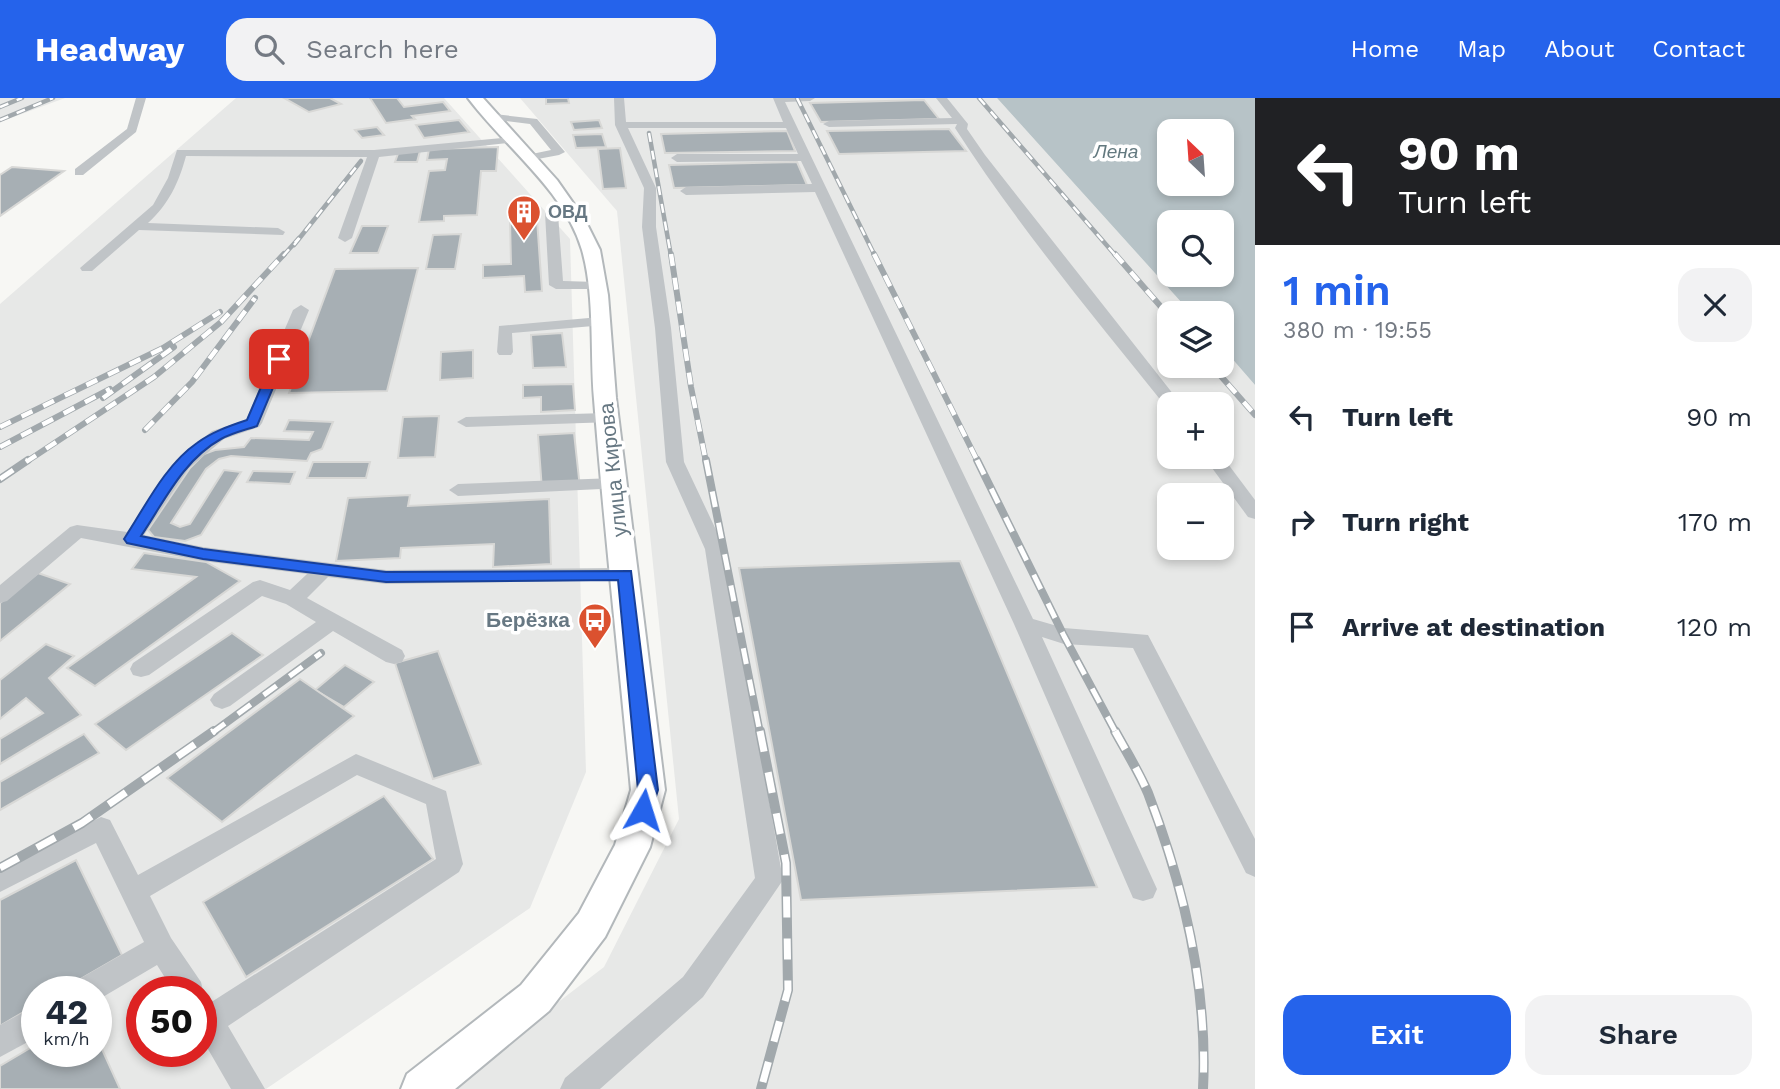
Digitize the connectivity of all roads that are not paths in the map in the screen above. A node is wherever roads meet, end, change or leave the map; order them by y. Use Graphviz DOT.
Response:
graph roads {
  1 [pos="141,98"];
  2 [pos="619,98"];
  3 [pos="810,98"];
  4 [pos="940,98"];
  5 [pos="485,108"];
  6 [pos="960,121"];
  7 [pos="829,124"];
  8 [pos="621,125"];
  9 [pos="790,125"];
  10 [pos="522,149"];
  11 [pos="374,154"];
  12 [pos="806,157"];
  13 [pos="677,158"];
  14 [pos="79,172"];
  15 [pos="818,188"];
  16 [pos="686,191"];
  17 [pos="564,201"];
  18 [pos="135,226"];
  19 [pos="278,232"];
  20 [pos="345,238"];
  21 [pos="87,268"];
  22 [pos="597,286"];
  23 [pos="301,310"];
  24 [pos="600,322"];
  25 [pos="505,352"];
  26 [pos="1163,392"];
  27 [pos="607,418"];
  28 [pos="466,422"];
  29 [pos="1222,469"];
  30 [pos="615,484"];
  31 [pos="458,490"];
  32 [pos="1255,513"];
  33 [pos="132,539"];
  34 [pos="324,569"];
  35 [pos="625,575"];
  36 [pos="0,596"];
  37 [pos="293,599"];
  38 [pos="332,621"];
  39 [pos="1025,624"];
  40 [pos="394,656"];
  41 [pos="141,669"];
  42 [pos="222,700"];
  43 [pos="1255,865"];
  44 [pos="0,880"];
  45 [pos="1143,889"];
  46 [pos="133,892"];
  47 [pos="161,947"];
  48 [pos="111,976"];
  49 [pos="180,976"];
  50 [pos="217,1007"];
  51 [pos="21,1030"];
  52 [pos="217,1034"];
  53 [pos="0,1042"];
  54 [pos="249,1089"];
  55 [pos="422,1089"];
  56 [pos="576,1089"];
  1 -- 14 [label="lane"];
  2 -- 8 [label="lane"];
  3 -- 9 [label="lane"];
  4 -- 6 [label="lane"];
  5 -- 10 [label="main road, улица Кирова"];
  5 -- 10 [label="lane"];
  6 -- 7 [label="lane"];
  6 -- 26 [label="lane"];
  8 -- 9 [label="lane"];
  8 -- 56 [label="lane"];
  9 -- 12 [label="lane"];
  10 -- 11 [label="lane"];
  10 -- 17 [label="main road, улица Кирова"];
  11 -- 18 [label="lane"];
  11 -- 20 [label="lane"];
  12 -- 13 [label="lane"];
  12 -- 15 [label="lane"];
  15 -- 16 [label="lane"];
  15 -- 39 [label="lane"];
  17 -- 22 [label="main road, улица Кирова"];
  17 -- 22 [label="lane"];
  18 -- 19 [label="lane"];
  18 -- 21 [label="lane"];
  22 -- 24 [label="main road, улица Кирова"];
  23 -- 33 [label="lane"];
  24 -- 25 [label="lane"];
  24 -- 27 [label="main road, улица Кирова"];
  27 -- 28 [label="lane"];
  27 -- 30 [label="main road, улица Кирова"];
  29 -- 32 [label="lane"];
  30 -- 31 [label="lane"];
  30 -- 35 [label="main road, улица Кирова"];
  33 -- 34 [label="lane"];
  33 -- 36 [label="lane"];
  34 -- 35 [label="lane"];
  34 -- 37 [label="lane"];
  35 -- 55 [label="main road, улица Кирова"];
  37 -- 38 [label="lane"];
  37 -- 41 [label="lane"];
  38 -- 40 [label="lane"];
  38 -- 42 [label="lane"];
  39 -- 43 [label="lane"];
  39 -- 45 [label="lane"];
  44 -- 46 [label="lane"];
  46 -- 47 [label="lane"];
  46 -- 50 [label="lane"];
  47 -- 48 [label="lane"];
  47 -- 49 [label="lane"];
  51 -- 53 [label="lane"];
  52 -- 54 [label="lane"];
}
